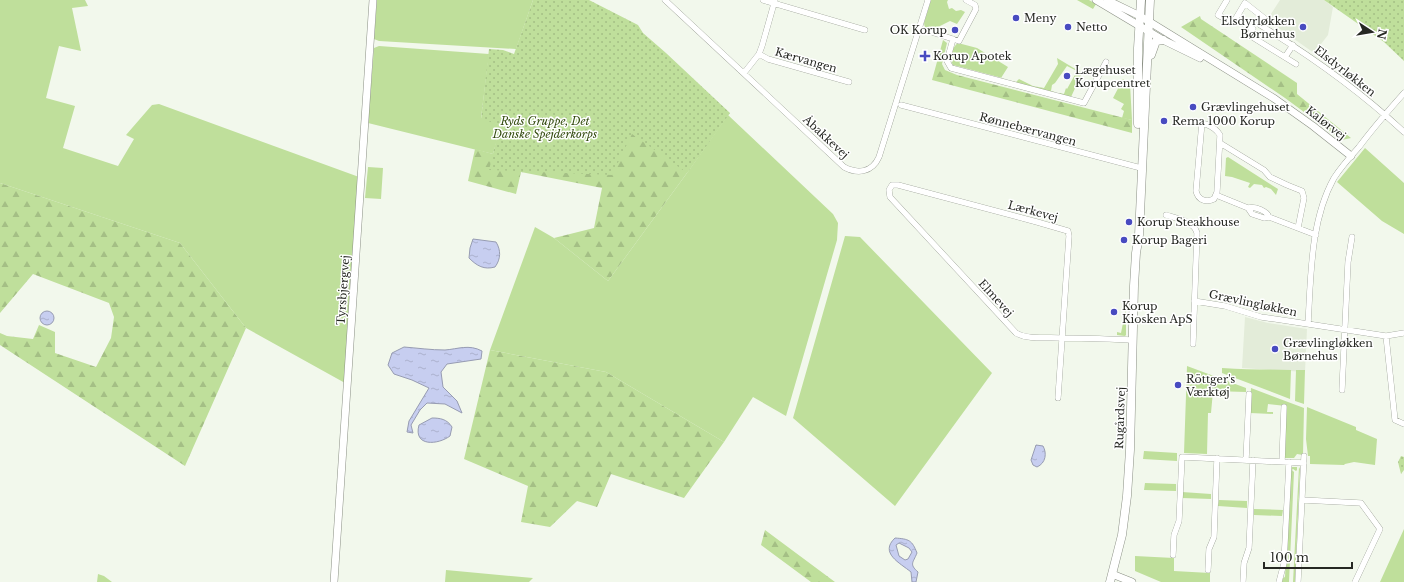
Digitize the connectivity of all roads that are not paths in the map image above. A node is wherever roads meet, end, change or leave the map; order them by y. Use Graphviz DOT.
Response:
graph roads {
  1 [pos="373,0"];
  2 [pos="664,0"];
  3 [pos="763,0"];
  4 [pos="928,0"];
  5 [pos="966,0"];
  6 [pos="1096,0"];
  7 [pos="1107,0"];
  8 [pos="1141,0"];
  9 [pos="1146,0"];
  10 [pos="1150,0"];
  11 [pos="1227,0"];
  12 [pos="1243,1"];
  13 [pos="775,2"];
  14 [pos="1235,19"];
  15 [pos="1144,24"];
  16 [pos="919,28"];
  17 [pos="865,30"];
  18 [pos="953,39"];
  19 [pos="1163,40"];
  20 [pos="1293,45"];
  21 [pos="759,54"];
  22 [pos="1285,57"];
  23 [pos="1106,62"];
  24 [pos="1296,64"];
  25 [pos="1228,70"];
  26 [pos="744,73"];
  27 [pos="1146,79"];
  28 [pos="849,82"];
  29 [pos="1404,93"];
  30 [pos="911,100"];
  31 [pos="901,105"];
  32 [pos="909,107"];
  33 [pos="1144,107"];
  34 [pos="1385,114"];
  35 [pos="1185,121"];
  36 [pos="1202,122"];
  37 [pos="1404,132"];
  38 [pos="1220,143"];
  39 [pos="1351,156"];
  40 [pos="1139,168"];
  41 [pos="890,187"];
  42 [pos="1216,196"];
  43 [pos="1166,215"];
  44 [pos="1298,228"];
  45 [pos="1316,235"];
  46 [pos="1352,237"];
  47 [pos="1194,301"];
  48 [pos="1308,324"];
  49 [pos="1345,329"];
  50 [pos="1404,333"];
  51 [pos="1386,336"];
  52 [pos="1062,338"];
  53 [pos="1132,340"];
  54 [pos="1193,344"];
  55 [pos="1342,390"];
  56 [pos="1249,394"];
  57 [pos="1058,398"];
  58 [pos="1284,407"];
  59 [pos="1404,424"];
  60 [pos="1304,456"];
  61 [pos="1217,458"];
  62 [pos="1246,460"];
  63 [pos="1253,460"];
  64 [pos="1282,462"];
  65 [pos="1289,462"];
  66 [pos="1304,463"];
  67 [pos="1302,500"];
  68 [pos="1173,555"];
  69 [pos="1208,570"];
  70 [pos="1111,578"];
  71 [pos="334,582"];
  72 [pos="1132,582"];
  73 [pos="1243,582"];
  74 [pos="1279,582"];
  75 [pos="1298,582"];
  76 [pos="1355,582"];
  1 -- 71 [label="street, Tyrsbjergvej"];
  2 -- 26 [label="street, Åbakkevej"];
  3 -- 13 [label="street"];
  4 -- 16 [label="street, Åbakkevej"];
  5 -- 18 [label="street"];
  6 -- 15 [label="street, Kalørvej"];
  7 -- 15 [label="street, Kalørvej"];
  8 -- 15 [label="main road, Rugårdsvej"];
  9 -- 15 [label="main road"];
  10 -- 15 [label="main road, Rugårdsvej"];
  11 -- 14 [label="street"];
  12 -- 14 [label="street, Elsdyrløkken"];
  12 -- 20 [label="street, Elsdyrløkken"];
  13 -- 17 [label="street"];
  13 -- 21 [label="street"];
  14 -- 22 [label="street"];
  15 -- 19 [label="street, Kalørvej"];
  15 -- 25 [label="street, Kalørvej"];
  15 -- 27 [label="main road, Rugårdsvej"];
  15 -- 33 [label="main road"];
  15 -- 40 [label="main road, Rugårdsvej"];
  16 -- 18 [label="street"];
  16 -- 26 [label="street, Åbakkevej"];
  18 -- 23 [label="street"];
  19 -- 25 [label="street, Kalørvej"];
  19 -- 27 [label="main road"];
  20 -- 22 [label="street"];
  20 -- 34 [label="street, Elsdyrløkken"];
  21 -- 26 [label="street"];
  21 -- 28 [label="street, Kærvangen"];
  22 -- 24 [label="street"];
  25 -- 39 [label="street, Kalørvej"];
  27 -- 33 [label="main road, Rugårdsvej"];
  29 -- 34 [label="street"];
  30 -- 32 [label="street"];
  31 -- 32 [label="street, Rønnebærvangen"];
  32 -- 40 [label="street, Rønnebærvangen"];
  33 -- 40 [label="main road, Rugårdsvej"];
  34 -- 37 [label="street, Elsdyrløkken"];
  34 -- 39 [label="street"];
  35 -- 36 [label="street"];
  36 -- 38 [label="street"];
  36 -- 42 [label="street"];
  38 -- 42 [label="street"];
  38 -- 44 [label="street"];
  39 -- 45 [label="street, Grævlingløkken"];
  40 -- 53 [label="main road, Rugårdsvej"];
  41 -- 52 [label="street, Elmevej"];
  41 -- 52 [label="street, Lærkevej"];
  42 -- 44 [label="street"];
  43 -- 47 [label="street, Grævlingløkken"];
  44 -- 45 [label="street"];
  45 -- 48 [label="street, Grævlingløkken"];
  46 -- 49 [label="street"];
  47 -- 48 [label="street, Grævlingløkken"];
  47 -- 54 [label="street, Grævlingløkken"];
  48 -- 49 [label="street, Grævlingløkken"];
  49 -- 51 [label="street, Grævlingløkken"];
  49 -- 55 [label="street"];
  50 -- 51 [label="street, Grævlingløkken"];
  51 -- 59 [label="street"];
  52 -- 53 [label="street, Elmevej"];
  52 -- 57 [label="street"];
  53 -- 70 [label="main road, Rugårdsvej"];
  56 -- 62 [label="street"];
  58 -- 64 [label="street"];
  60 -- 66 [label="street"];
  61 -- 62 [label="street"];
  61 -- 68 [label="street"];
  61 -- 69 [label="street"];
  62 -- 63 [label="street"];
  63 -- 64 [label="street"];
  63 -- 73 [label="street"];
  64 -- 65 [label="street"];
  65 -- 66 [label="street"];
  65 -- 74 [label="street"];
  66 -- 67 [label="street"];
  67 -- 75 [label="street"];
  67 -- 76 [label="street"];
  70 -- 72 [label="street"];
}
